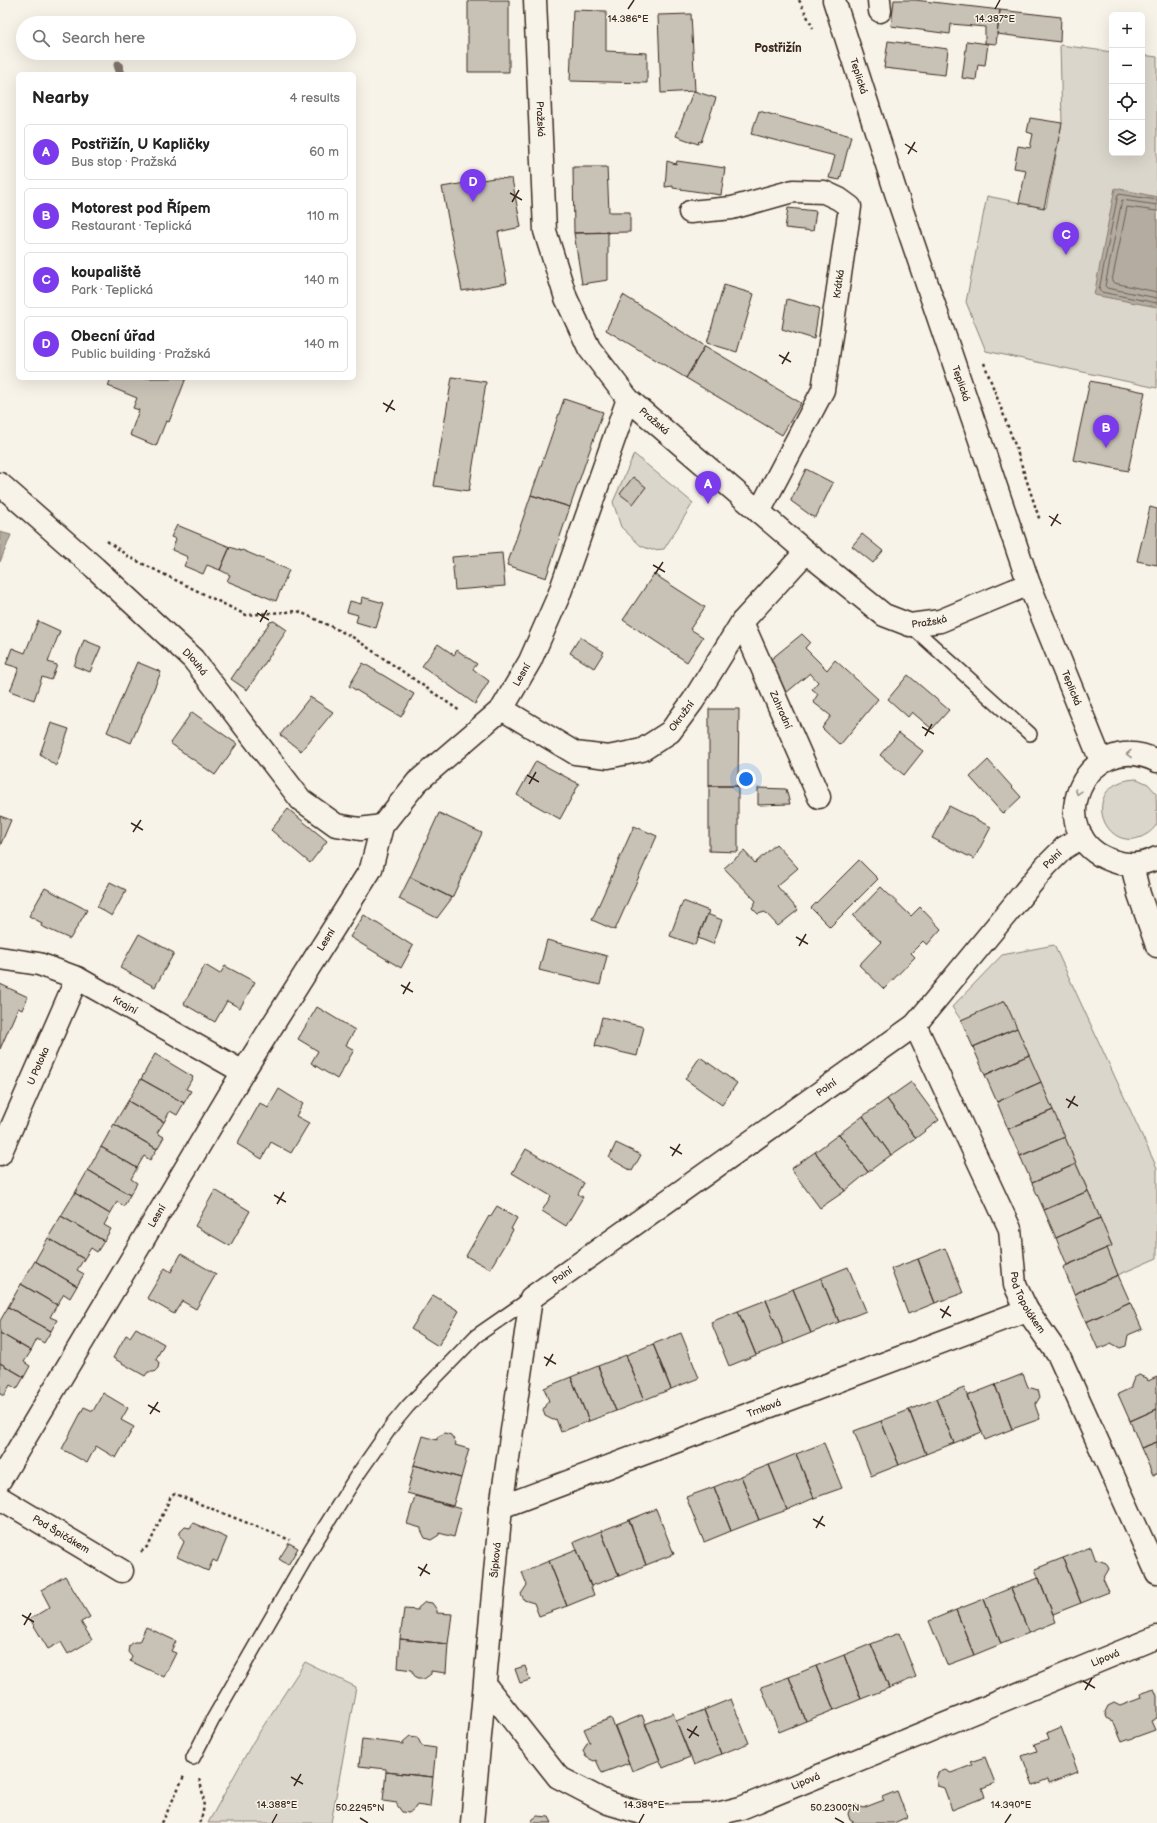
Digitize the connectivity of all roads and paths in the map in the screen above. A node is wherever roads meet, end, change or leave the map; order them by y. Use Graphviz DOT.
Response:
graph roads {
  1 [pos="535,0"];
  2 [pos="834,0"];
  3 [pos="690,212"];
  4 [pos="628,399"];
  5 [pos="0,484"];
  6 [pos="759,512"];
  7 [pos="105,539"];
  8 [pos="806,552"];
  9 [pos="1029,584"];
  10 [pos="742,622"];
  11 [pos="910,626"];
  12 [pos="502,709"];
  13 [pos="482,726"];
  14 [pos="1030,734"];
  15 [pos="1157,761"];
  16 [pos="1102,762"];
  17 [pos="819,797"];
  18 [pos="382,826"];
  19 [pos="1082,837"];
  20 [pos="1157,858"];
  21 [pos="1132,865"];
  22 [pos="1157,946"];
  23 [pos="0,958"];
  24 [pos="77,978"];
  25 [pos="915,1025"];
  26 [pos="243,1072"];
  27 [pos="0,1154"];
  28 [pos="531,1298"];
  29 [pos="1027,1310"];
  30 [pos="0,1480"];
  31 [pos="0,1498"];
  32 [pos="501,1507"];
  33 [pos="311,1549"];
  34 [pos="122,1571"];
  35 [pos="1157,1573"];
  36 [pos="1157,1638"];
  37 [pos="486,1686"];
  38 [pos="193,1758"];
  39 [pos="162,1823"];
  40 [pos="199,1823"];
  41 [pos="472,1823"];
  1 -- 4 [label="street, Pražská"];
  2 -- 9 [label="street, Teplická"];
  3 -- 6 [label="street, Krátká"];
  4 -- 6 [label="street, Pražská"];
  4 -- 12 [label="street, Lesní"];
  5 -- 18 [label="street, Dlouhá"];
  6 -- 8 [label="street, Pražská"];
  7 -- 13 [label="path"];
  8 -- 10 [label="street, Okružní"];
  8 -- 11 [label="street, Pražská"];
  9 -- 11 [label="street, Pražská"];
  9 -- 16 [label="street, Teplická"];
  10 -- 12 [label="street, Okružní"];
  10 -- 17 [label="street, Zahradní"];
  11 -- 14 [label="lane"];
  12 -- 13 [label="street, Lesní"];
  13 -- 18 [label="street, Lesní"];
  15 -- 16 [label="street, one-way"];
  16 -- 19 [label="street, one-way"];
  18 -- 26 [label="street, Lesní"];
  19 -- 21 [label="street"];
  19 -- 25 [label="street, Polní"];
  20 -- 21 [label="street"];
  21 -- 22 [label="street"];
  23 -- 24 [label="street, Krajní"];
  24 -- 26 [label="street, Krajní"];
  24 -- 27 [label="street, U Potoka"];
  25 -- 28 [label="street, Polní"];
  25 -- 29 [label="street, Pod Topolákem"];
  26 -- 30 [label="street, Lesní"];
  28 -- 32 [label="street, Šípková"];
  28 -- 33 [label="lane"];
  29 -- 32 [label="street, Trnková"];
  29 -- 35 [label="street, Pod Topolákem"];
  31 -- 34 [label="street, Pod Špičákem"];
  32 -- 37 [label="street, Šípková"];
  33 -- 34 [label="path"];
  33 -- 38 [label="lane"];
  36 -- 37 [label="street, Lipová"];
  37 -- 41 [label="street, Šípková"];
  38 -- 39 [label="path"];
  38 -- 40 [label="path"];
}
